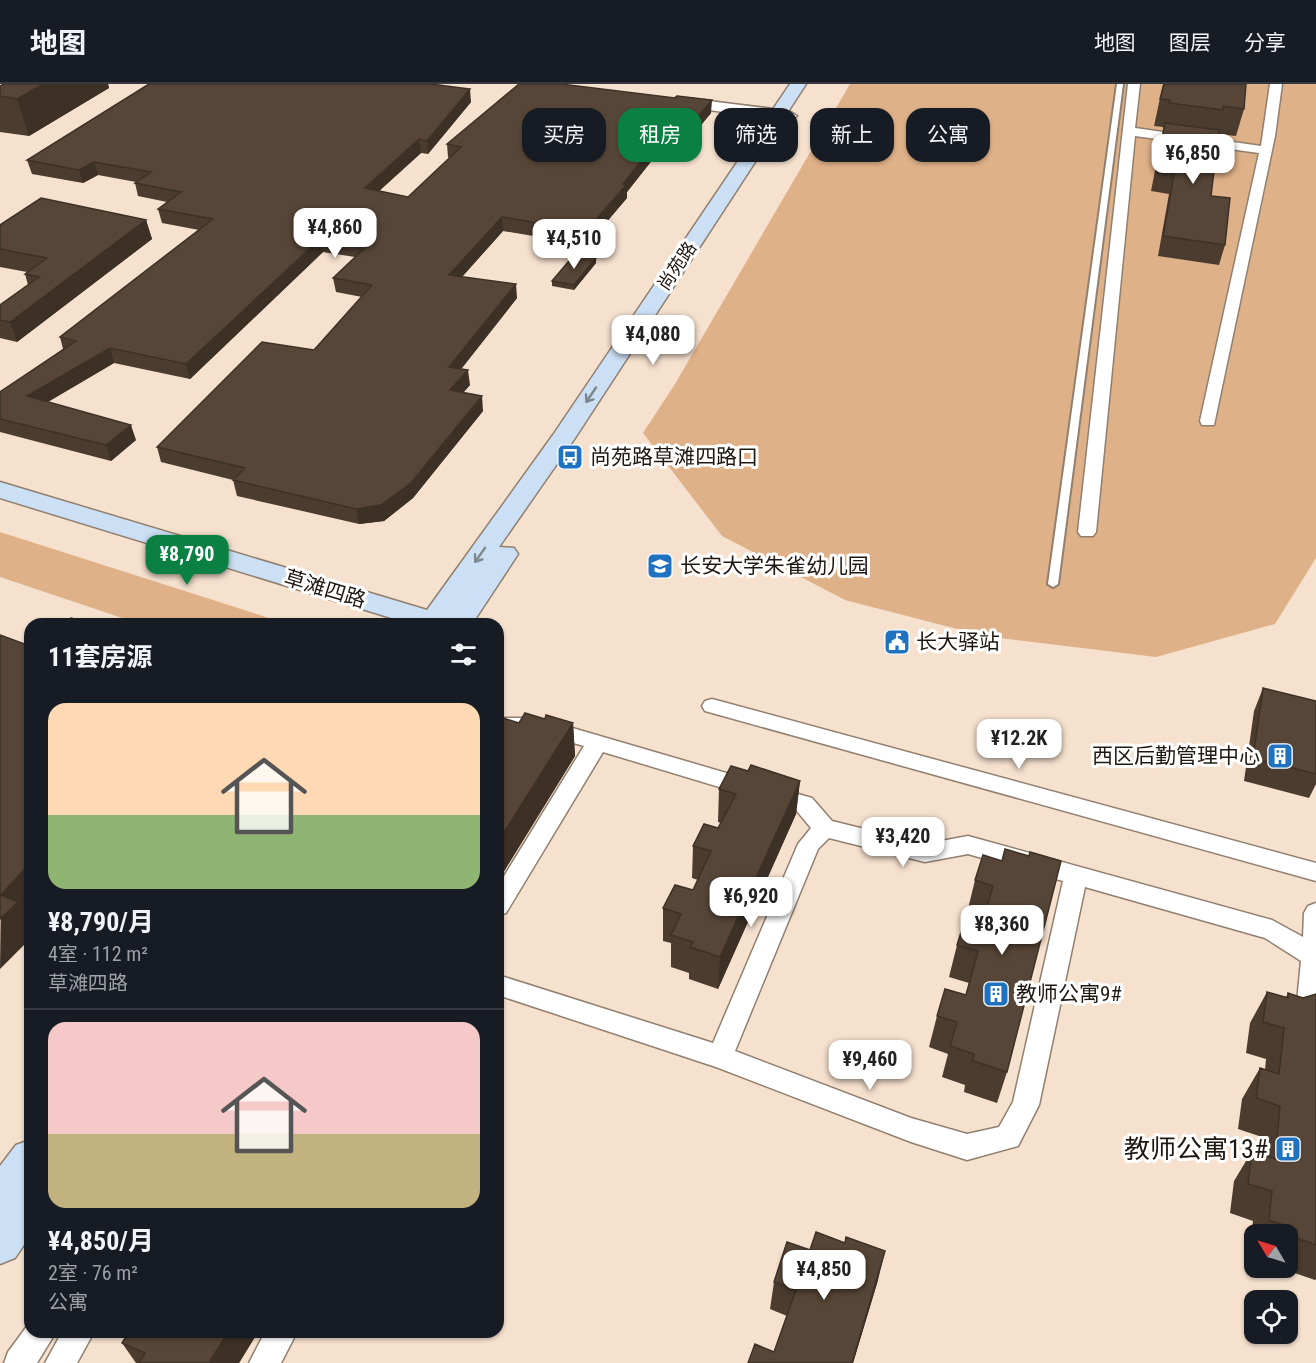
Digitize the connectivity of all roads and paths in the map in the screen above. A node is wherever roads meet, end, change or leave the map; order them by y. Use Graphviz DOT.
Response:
graph roads {
  1 [pos="798,84"];
  2 [pos="810,84"];
  3 [pos="1120,84"];
  4 [pos="1134,84"];
  5 [pos="1276,84"];
  6 [pos="664,100"];
  7 [pos="727,108"];
  8 [pos="786,108"];
  9 [pos="789,108"];
  10 [pos="1128,131"];
  11 [pos="1265,150"];
  12 [pos="751,162"];
  13 [pos="1208,421"];
  14 [pos="0,490"];
  15 [pos="0,506"];
  16 [pos="1087,532"];
  17 [pos="1053,584"];
  18 [pos="368,618"];
  19 [pos="425,618"];
  20 [pos="445,618"];
  21 [pos="712,706"];
  22 [pos="504,725"];
  23 [pos="597,743"];
  24 [pos="825,828"];
  25 [pos="1316,872"];
  26 [pos="1076,875"];
  27 [pos="504,896"];
  28 [pos="1316,913"];
  29 [pos="1314,957"];
  30 [pos="504,987"];
  31 [pos="1273,1012"];
  32 [pos="720,1057"];
  33 [pos="24,1166"];
  34 [pos="0,1197"];
  35 [pos="24,1211"];
  36 [pos="0,1244"];
  37 [pos="37,1338"];
  38 [pos="75,1338"];
  39 [pos="279,1338"];
  40 [pos="19,1363"];
  41 [pos="60,1363"];
  42 [pos="264,1363"];
  1 -- 8 [label="main road, 尚苑路"];
  2 -- 9 [label="main road, 尚苑路"];
  3 -- 17 [label="lane"];
  4 -- 10 [label="street"];
  5 -- 11 [label="street"];
  6 -- 7 [label="street"];
  10 -- 11 [label="street"];
  10 -- 16 [label="street"];
  11 -- 13 [label="street"];
  12 -- 20 [label="main road, 尚苑路"];
  14 -- 19 [label="main road, 草滩四路"];
  15 -- 18 [label="main road, 草滩四路"];
  21 -- 25 [label="street"];
  22 -- 23 [label="street"];
  23 -- 24 [label="street"];
  23 -- 27 [label="street"];
  24 -- 26 [label="street"];
  24 -- 32 [label="street"];
  26 -- 29 [label="street"];
  26 -- 32 [label="street"];
  28 -- 29 [label="street"];
  29 -- 31 [label="street"];
  30 -- 32 [label="street"];
  33 -- 34 [label="main road"];
  35 -- 36 [label="main road"];
  37 -- 40 [label="street"];
  38 -- 41 [label="street"];
  39 -- 42 [label="street"];
}
